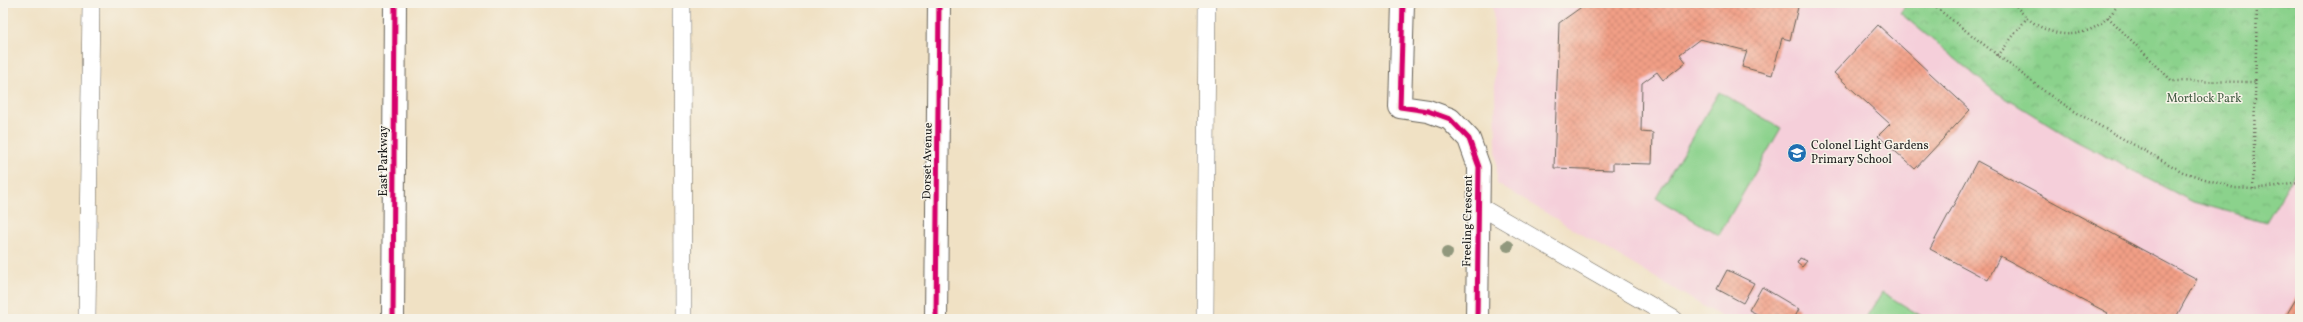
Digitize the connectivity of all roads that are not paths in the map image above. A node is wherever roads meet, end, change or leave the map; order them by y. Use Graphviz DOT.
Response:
graph roads {
  1 [pos="91,3"];
  2 [pos="395,3"];
  3 [pos="682,3"];
  4 [pos="939,3"];
  5 [pos="1208,3"];
  6 [pos="1404,3"];
  7 [pos="1479,206"];
  8 [pos="86,319"];
  9 [pos="393,319"];
  10 [pos="682,319"];
  11 [pos="936,319"];
  12 [pos="1205,319"];
  13 [pos="1477,319"];
  14 [pos="1674,319"];
  1 -- 8 [label="lane"];
  2 -- 9 [label="street, East Parkway"];
  3 -- 10 [label="lane"];
  4 -- 11 [label="street, Dorset Avenue"];
  5 -- 12 [label="lane"];
  6 -- 7 [label="street, Freeling Crescent"];
  7 -- 13 [label="street, Freeling Crescent"];
  7 -- 14 [label="lane"];
}
